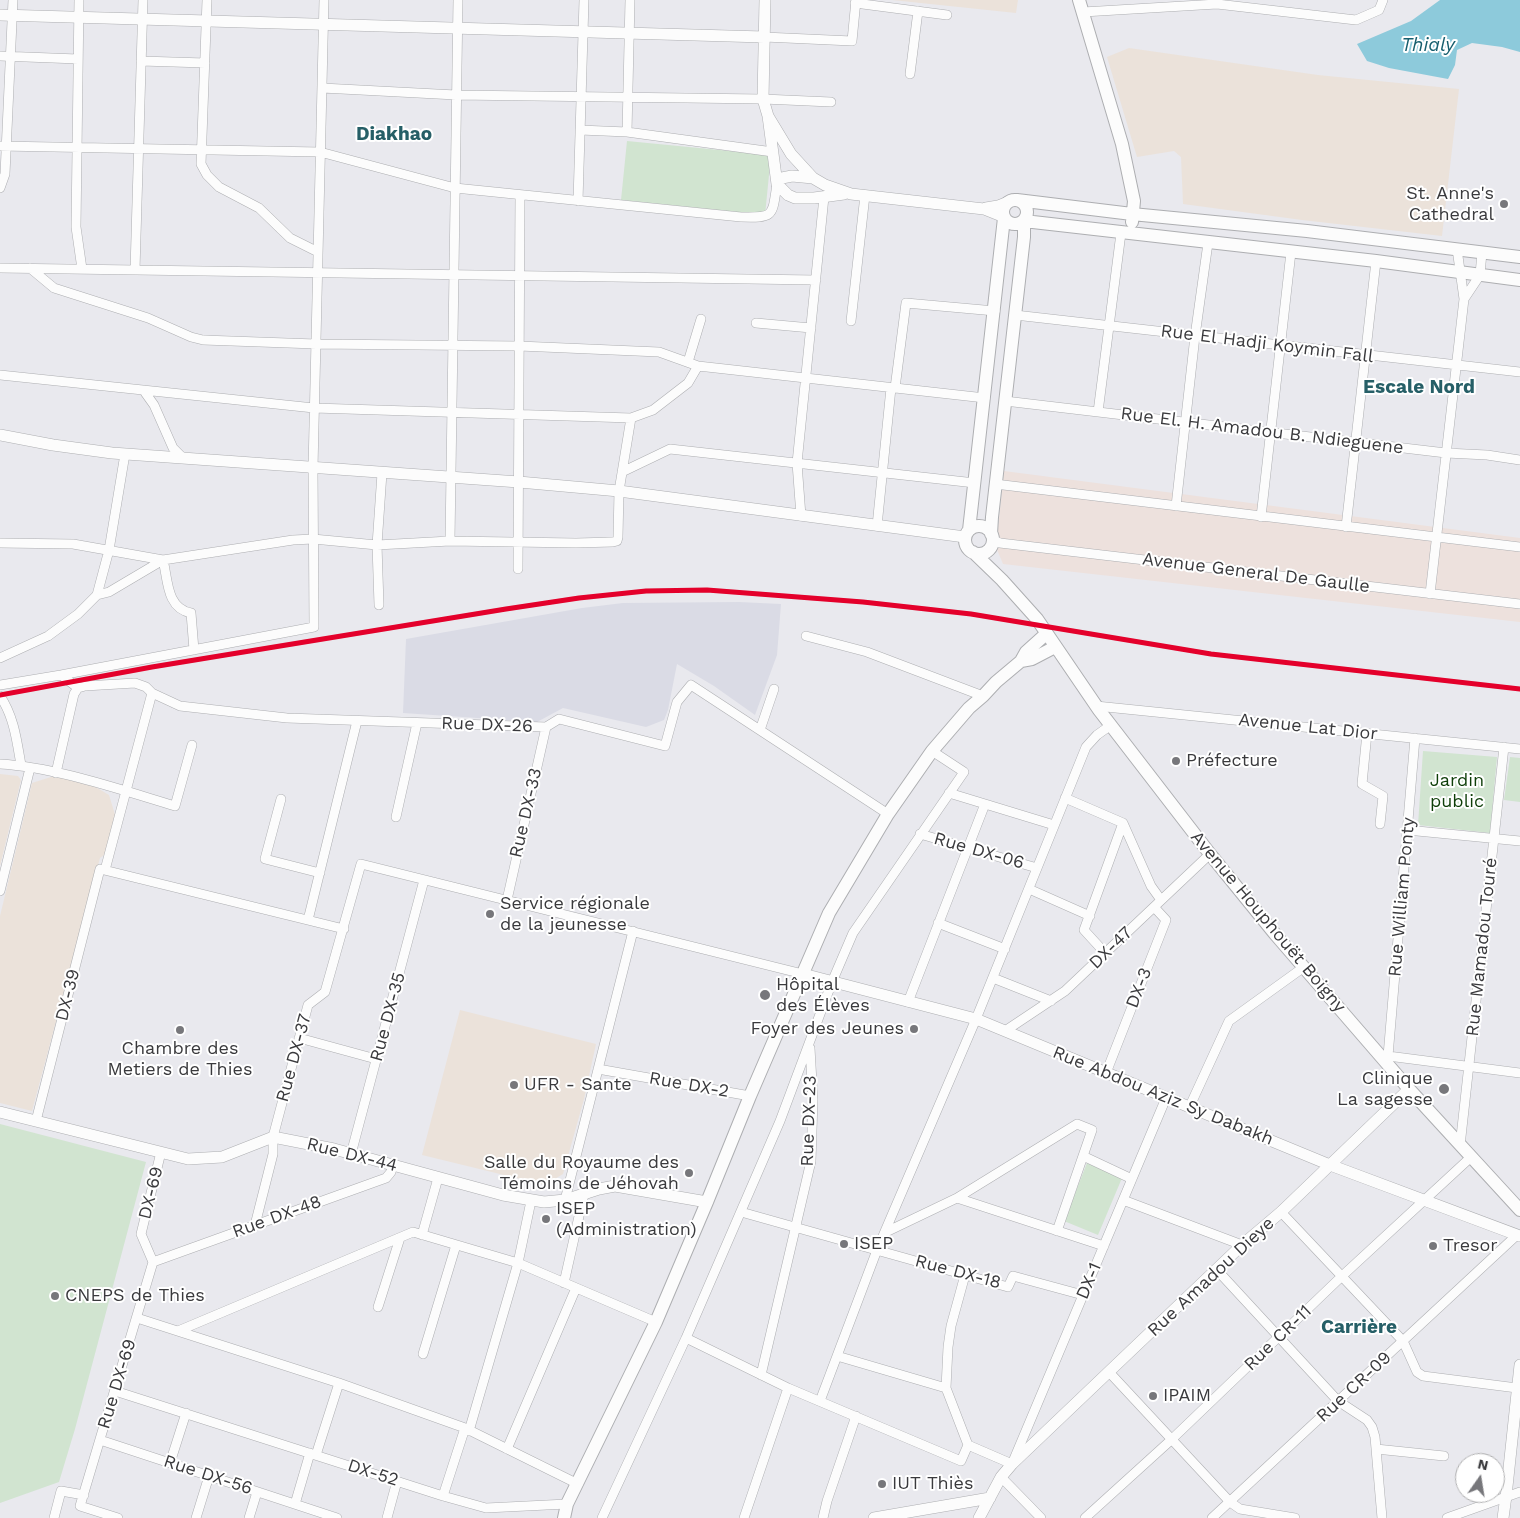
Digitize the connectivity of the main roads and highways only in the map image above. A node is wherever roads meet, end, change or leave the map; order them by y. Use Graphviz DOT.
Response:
graph roads {
  1 [pos="1081,6"];
  2 [pos="1012,201"];
  3 [pos="1136,210"];
  4 [pos="1004,218"];
  5 [pos="1024,221"];
  6 [pos="1132,234"];
  7 [pos="1520,257"];
  8 [pos="1520,280"];
  9 [pos="967,533"];
  10 [pos="991,540"];
  11 [pos="973,552"];
  12 [pos="1002,580"];
  13 [pos="1046,634"];
  14 [pos="1055,646"];
  15 [pos="1021,661"];
  16 [pos="1520,1210"];
  17 [pos="564,1518"];
  1 -- 3 [label="main road"];
  2 -- 3 [label="main road"];
  2 -- 4 [label="main road"];
  2 -- 5 [label="main road"];
  3 -- 6 [label="main road"];
  3 -- 7 [label="main road"];
  4 -- 5 [label="main road"];
  4 -- 9 [label="main road"];
  5 -- 6 [label="main road"];
  5 -- 10 [label="main road"];
  6 -- 8 [label="main road"];
  9 -- 10 [label="main road"];
  9 -- 11 [label="main road"];
  10 -- 11 [label="main road"];
  10 -- 12 [label="main road"];
  11 -- 12 [label="main road, Avenue Houphouët Boigny"];
  12 -- 13 [label="main road, Avenue Houphouët Boigny"];
  13 -- 14 [label="main road, Avenue Houphouët Boigny"];
  13 -- 15 [label="main road"];
  14 -- 15 [label="main road"];
  14 -- 16 [label="main road, Avenue Houphouët Boigny"];
  15 -- 17 [label="main road"];
}
